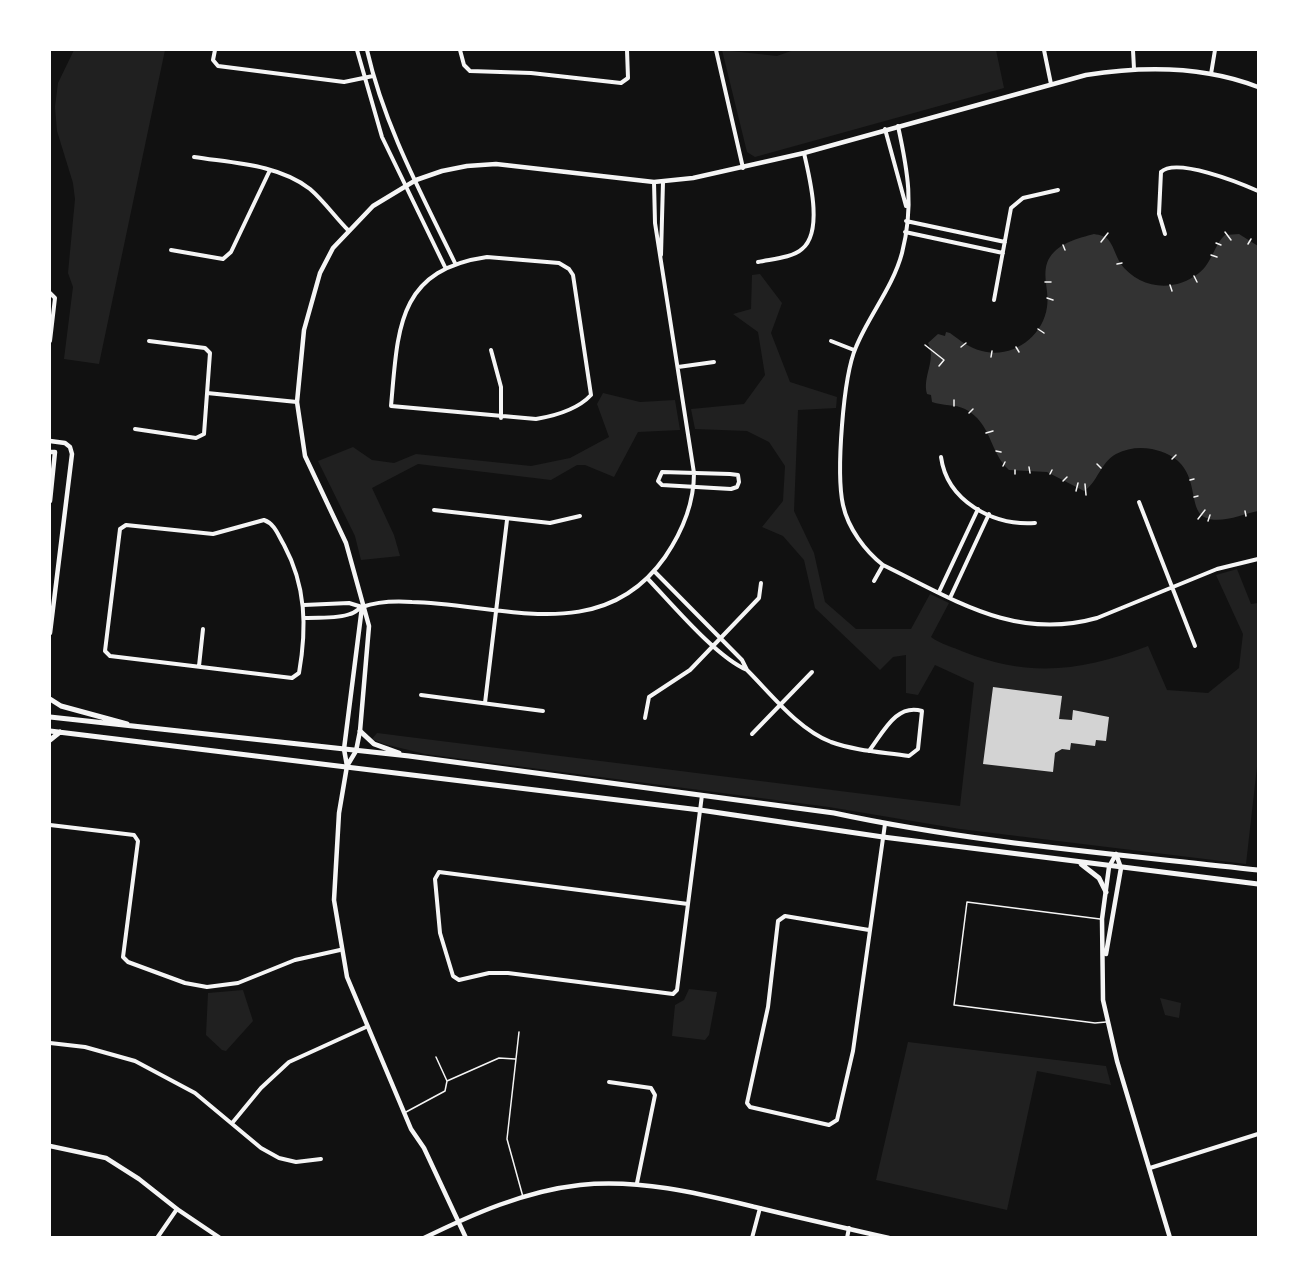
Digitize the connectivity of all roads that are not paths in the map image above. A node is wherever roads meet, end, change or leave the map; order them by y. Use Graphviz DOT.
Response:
graph roads {
  1 [pos="215,50"];
  2 [pos="357,50"];
  3 [pos="367,50"];
  4 [pos="460,50"];
  5 [pos="627,50"];
  6 [pos="716,50"];
  7 [pos="1044,50"];
  8 [pos="1133,50"];
  9 [pos="1215,50"];
  10 [pos="1134,69"];
  11 [pos="1211,74"];
  12 [pos="373,76"];
  13 [pos="364,78"];
  14 [pos="1051,84"];
  15 [pos="1258,87"];
  16 [pos="898,126"];
  17 [pos="885,129"];
  18 [pos="804,153"];
  19 [pos="194,157"];
  20 [pos="742,168"];
  21 [pos="270,170"];
  22 [pos="416,180"];
  23 [pos="654,182"];
  24 [pos="663,182"];
  25 [pos="405,186"];
  26 [pos="1058,190"];
  27 [pos="1258,191"];
  28 [pos="908,209"];
  29 [pos="906,221"];
  30 [pos="348,230"];
  31 [pos="905,232"];
  32 [pos="1165,234"];
  33 [pos="1005,242"];
  34 [pos="171,250"];
  35 [pos="1002,253"];
  36 [pos="660,261"];
  37 [pos="758,262"];
  38 [pos="455,263"];
  39 [pos="445,267"];
  40 [pos="50,293"];
  41 [pos="994,300"];
  42 [pos="831,340"];
  43 [pos="50,341"];
  44 [pos="149,341"];
  45 [pos="491,350"];
  46 [pos="854,350"];
  47 [pos="714,362"];
  48 [pos="678,367"];
  49 [pos="207,393"];
  50 [pos="297,402"];
  51 [pos="501,418"];
  52 [pos="135,429"];
  53 [pos="50,441"];
  54 [pos="52,452"];
  55 [pos="941,457"];
  56 [pos="694,473"];
  57 [pos="694,487"];
  58 [pos="50,501"];
  59 [pos="1138,502"];
  60 [pos="978,509"];
  61 [pos="434,510"];
  62 [pos="989,514"];
  63 [pos="580,516"];
  64 [pos="507,520"];
  65 [pos="1035,523"];
  66 [pos="1258,558"];
  67 [pos="883,565"];
  68 [pos="654,571"];
  69 [pos="647,578"];
  70 [pos="874,581"];
  71 [pos="761,583"];
  72 [pos="1170,586"];
  73 [pos="939,592"];
  74 [pos="950,598"];
  75 [pos="304,605"];
  76 [pos="362,607"];
  77 [pos="497,611"];
  78 [pos="305,618"];
  79 [pos="203,629"];
  80 [pos="50,633"];
  81 [pos="717,641"];
  82 [pos="1196,646"];
  83 [pos="199,666"];
  84 [pos="747,670"];
  85 [pos="812,672"];
  86 [pos="421,695"];
  87 [pos="50,699"];
  88 [pos="484,703"];
  89 [pos="780,703"];
  90 [pos="543,711"];
  91 [pos="50,717"];
  92 [pos="645,718"];
  93 [pos="132,726"];
  94 [pos="50,730"];
  95 [pos="62,731"];
  96 [pos="360,731"];
  97 [pos="752,734"];
  98 [pos="50,740"];
  99 [pos="344,749"];
  100 [pos="356,751"];
  101 [pos="869,751"];
  102 [pos="410,756"];
  103 [pos="347,766"];
  104 [pos="702,795"];
  105 [pos="700,810"];
  106 [pos="885,824"];
  107 [pos="50,825"];
  108 [pos="883,837"];
  109 [pos="1116,854"];
  110 [pos="1080,863"];
  111 [pos="1109,867"];
  112 [pos="1121,868"];
  113 [pos="1258,870"];
  114 [pos="1258,884"];
  115 [pos="1106,892"];
  116 [pos="688,904"];
  117 [pos="1102,919"];
  118 [pos="1113,921"];
  119 [pos="869,930"];
  120 [pos="340,950"];
  121 [pos="1105,960"];
  122 [pos="1107,1022"];
  123 [pos="366,1027"];
  124 [pos="519,1032"];
  125 [pos="50,1043"];
  126 [pos="436,1057"];
  127 [pos="515,1059"];
  128 [pos="447,1081"];
  129 [pos="609,1082"];
  130 [pos="404,1113"];
  131 [pos="233,1122"];
  132 [pos="1258,1134"];
  133 [pos="50,1146"];
  134 [pos="321,1159"];
  135 [pos="1150,1168"];
  136 [pos="637,1183"];
  137 [pos="523,1197"];
  138 [pos="760,1208"];
  139 [pos="177,1209"];
  140 [pos="458,1222"];
  141 [pos="849,1228"];
  142 [pos="157,1238"];
  143 [pos="220,1238"];
  144 [pos="424,1238"];
  145 [pos="466,1238"];
  146 [pos="752,1238"];
  147 [pos="847,1238"];
  148 [pos="889,1238"];
  149 [pos="1170,1238"];
  1 -- 13 [label="street"];
  2 -- 13 [label="street"];
  3 -- 12 [label="street"];
  4 -- 5 [label="street"];
  6 -- 20 [label="street"];
  7 -- 14 [label="street"];
  8 -- 10 [label="street"];
  9 -- 11 [label="street"];
  10 -- 11 [label="street"];
  10 -- 14 [label="street"];
  11 -- 15 [label="street"];
  12 -- 13 [label="street"];
  12 -- 22 [label="street"];
  13 -- 25 [label="street"];
  14 -- 16 [label="street"];
  16 -- 17 [label="street"];
  16 -- 28 [label="street"];
  17 -- 18 [label="street"];
  17 -- 28 [label="street"];
  18 -- 20 [label="street"];
  18 -- 37 [label="street"];
  19 -- 21 [label="street"];
  20 -- 24 [label="street"];
  21 -- 30 [label="street"];
  21 -- 34 [label="street"];
  22 -- 23 [label="street"];
  22 -- 25 [label="street"];
  22 -- 38 [label="street"];
  23 -- 24 [label="street"];
  23 -- 36 [label="street"];
  24 -- 36 [label="street"];
  25 -- 30 [label="street"];
  25 -- 39 [label="street"];
  26 -- 33 [label="street"];
  27 -- 32 [label="street"];
  28 -- 29 [label="street"];
  29 -- 31 [label="street"];
  29 -- 33 [label="street"];
  30 -- 50 [label="street"];
  31 -- 35 [label="street"];
  31 -- 46 [label="street"];
  33 -- 35 [label="street"];
  35 -- 41 [label="street"];
  36 -- 48 [label="street"];
  38 -- 39 [label="street"];
  38 -- 51 [label="street"];
  39 -- 51 [label="street"];
  40 -- 43 [label="street"];
  42 -- 46 [label="street"];
  44 -- 49 [label="street"];
  45 -- 51 [label="street"];
  46 -- 67 [label="street"];
  47 -- 48 [label="street"];
  48 -- 56 [label="street"];
  49 -- 50 [label="street"];
  49 -- 52 [label="street"];
  50 -- 76 [label="street"];
  53 -- 80 [label="street"];
  54 -- 58 [label="street"];
  55 -- 60 [label="street"];
  56 -- 57 [label="street"];
  56 -- 57 [label="street"];
  56 -- 57 [label="street"];
  57 -- 68 [label="street"];
  59 -- 72 [label="street"];
  60 -- 62 [label="street"];
  60 -- 73 [label="street"];
  61 -- 64 [label="street"];
  62 -- 65 [label="street"];
  62 -- 74 [label="street"];
  63 -- 64 [label="street"];
  64 -- 77 [label="street"];
  66 -- 72 [label="street"];
  67 -- 70 [label="street"];
  67 -- 73 [label="street"];
  68 -- 69 [label="street"];
  68 -- 81 [label="street"];
  69 -- 77 [label="street"];
  69 -- 81 [label="street"];
  71 -- 81 [label="street"];
  72 -- 74 [label="street"];
  72 -- 82 [label="street"];
  73 -- 74 [label="street"];
  75 -- 76 [label="street"];
  75 -- 78 [label="street"];
  75 -- 83 [label="street"];
  76 -- 77 [label="street"];
  76 -- 78 [label="street"];
  76 -- 96 [label="street"];
  76 -- 99 [label="street"];
  77 -- 88 [label="street"];
  78 -- 83 [label="street"];
  79 -- 83 [label="street"];
  81 -- 84 [label="street"];
  81 -- 84 [label="street"];
  81 -- 92 [label="street"];
  84 -- 89 [label="street"];
  85 -- 89 [label="street"];
  86 -- 88 [label="street"];
  87 -- 93 [label="main road"];
  88 -- 90 [label="street"];
  89 -- 97 [label="street"];
  89 -- 101 [label="street"];
  91 -- 93 [label="main road"];
  93 -- 99 [label="main road"];
  94 -- 95 [label="main road"];
  95 -- 98 [label="main road"];
  95 -- 103 [label="main road"];
  96 -- 100 [label="street"];
  96 -- 102 [label="main road"];
  99 -- 100 [label="main road"];
  99 -- 103 [label="street"];
  100 -- 102 [label="main road"];
  100 -- 103 [label="street"];
  101 -- 101 [label="street"];
  102 -- 104 [label="main road"];
  103 -- 105 [label="main road"];
  103 -- 120 [label="street"];
  104 -- 105 [label="street"];
  104 -- 106 [label="main road"];
  105 -- 108 [label="main road"];
  105 -- 116 [label="street"];
  106 -- 108 [label="street"];
  106 -- 109 [label="main road"];
  107 -- 120 [label="street"];
  108 -- 110 [label="main road"];
  108 -- 119 [label="street"];
  109 -- 111 [label="street"];
  109 -- 112 [label="street"];
  109 -- 113 [label="main road"];
  110 -- 111 [label="main road"];
  110 -- 115 [label="main road"];
  111 -- 112 [label="main road"];
  111 -- 115 [label="street"];
  112 -- 114 [label="main road"];
  112 -- 118 [label="street"];
  115 -- 117 [label="street"];
  116 -- 116 [label="street"];
  117 -- 118 [label="lane"];
  117 -- 121 [label="street"];
  117 -- 122 [label="lane"];
  118 -- 121 [label="street"];
  119 -- 119 [label="street"];
  120 -- 123 [label="street"];
  121 -- 122 [label="street"];
  122 -- 135 [label="street"];
  123 -- 130 [label="street"];
  123 -- 131 [label="street"];
  124 -- 127 [label="lane"];
  125 -- 131 [label="street"];
  126 -- 128 [label="lane"];
  127 -- 128 [label="lane"];
  127 -- 137 [label="lane"];
  128 -- 130 [label="lane"];
  129 -- 136 [label="street"];
  130 -- 140 [label="street"];
  131 -- 134 [label="street"];
  132 -- 135 [label="street"];
  133 -- 139 [label="street"];
  135 -- 149 [label="street"];
  136 -- 137 [label="street"];
  136 -- 138 [label="street"];
  137 -- 140 [label="street"];
  138 -- 141 [label="street"];
  138 -- 146 [label="street"];
  139 -- 142 [label="street"];
  139 -- 143 [label="street"];
  140 -- 144 [label="street"];
  140 -- 145 [label="street"];
  141 -- 147 [label="street"];
  141 -- 148 [label="street"];
}
